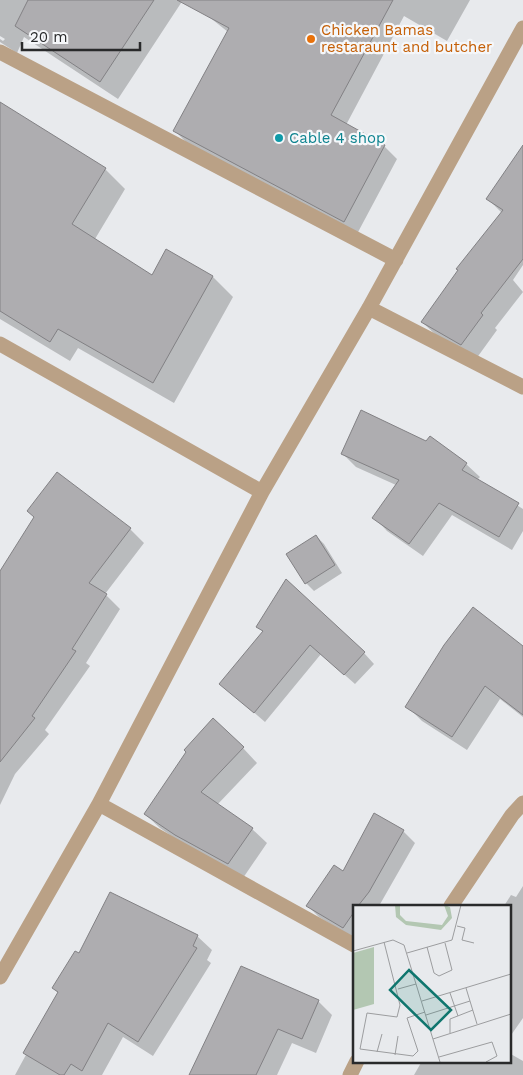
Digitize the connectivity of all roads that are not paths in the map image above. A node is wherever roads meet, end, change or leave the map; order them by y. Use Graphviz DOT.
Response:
graph roads {
  1 [pos="523,28"];
  2 [pos="0,52"];
  3 [pos="396,260"];
  4 [pos="369,308"];
  5 [pos="0,344"];
  6 [pos="523,387"];
  7 [pos="262,492"];
  8 [pos="523,803"];
  9 [pos="99,804"];
  10 [pos="453,905"];
  11 [pos="353,945"];
  12 [pos="0,977"];
  13 [pos="356,1062"];
  14 [pos="350,1075"];
  1 -- 3 [label="street"];
  2 -- 3 [label="street"];
  3 -- 4 [label="street"];
  4 -- 6 [label="street"];
  4 -- 7 [label="street"];
  5 -- 7 [label="street"];
  7 -- 9 [label="street"];
  8 -- 10 [label="street"];
  9 -- 11 [label="street"];
  9 -- 12 [label="street"];
  13 -- 14 [label="street"];
}
